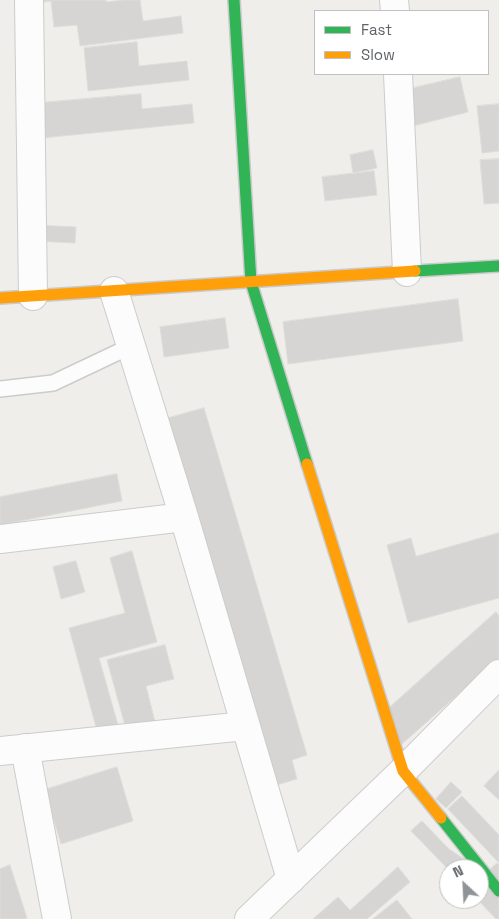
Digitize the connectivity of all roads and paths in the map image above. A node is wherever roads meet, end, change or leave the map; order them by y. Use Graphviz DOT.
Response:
graph roads {
  1 [pos="29,0"];
  2 [pos="234,0"];
  3 [pos="398,75"];
  4 [pos="499,266"];
  5 [pos="407,272"];
  6 [pos="251,282"];
  7 [pos="114,291"];
  8 [pos="33,296"];
  9 [pos="0,298"];
  10 [pos="131,346"];
  11 [pos="0,389"];
  12 [pos="184,517"];
  13 [pos="0,539"];
  14 [pos="499,674"];
  15 [pos="245,726"];
  16 [pos="13,749"];
  17 [pos="403,771"];
  18 [pos="291,879"];
  19 [pos="499,891"];
  20 [pos="57,919"];
  21 [pos="249,919"];
  1 -- 8 [label="street"];
  2 -- 6 [label="street"];
  3 -- 5 [label="street"];
  4 -- 5 [label="street"];
  5 -- 6 [label="street"];
  6 -- 7 [label="street"];
  6 -- 17 [label="street"];
  7 -- 8 [label="street"];
  7 -- 10 [label="street"];
  8 -- 9 [label="street"];
  10 -- 11 [label="lane"];
  10 -- 12 [label="street"];
  12 -- 13 [label="street"];
  12 -- 15 [label="street"];
  14 -- 17 [label="street"];
  15 -- 16 [label="street"];
  15 -- 18 [label="street"];
  16 -- 20 [label="street"];
  17 -- 18 [label="street"];
  17 -- 19 [label="street"];
  18 -- 21 [label="street"];
}
